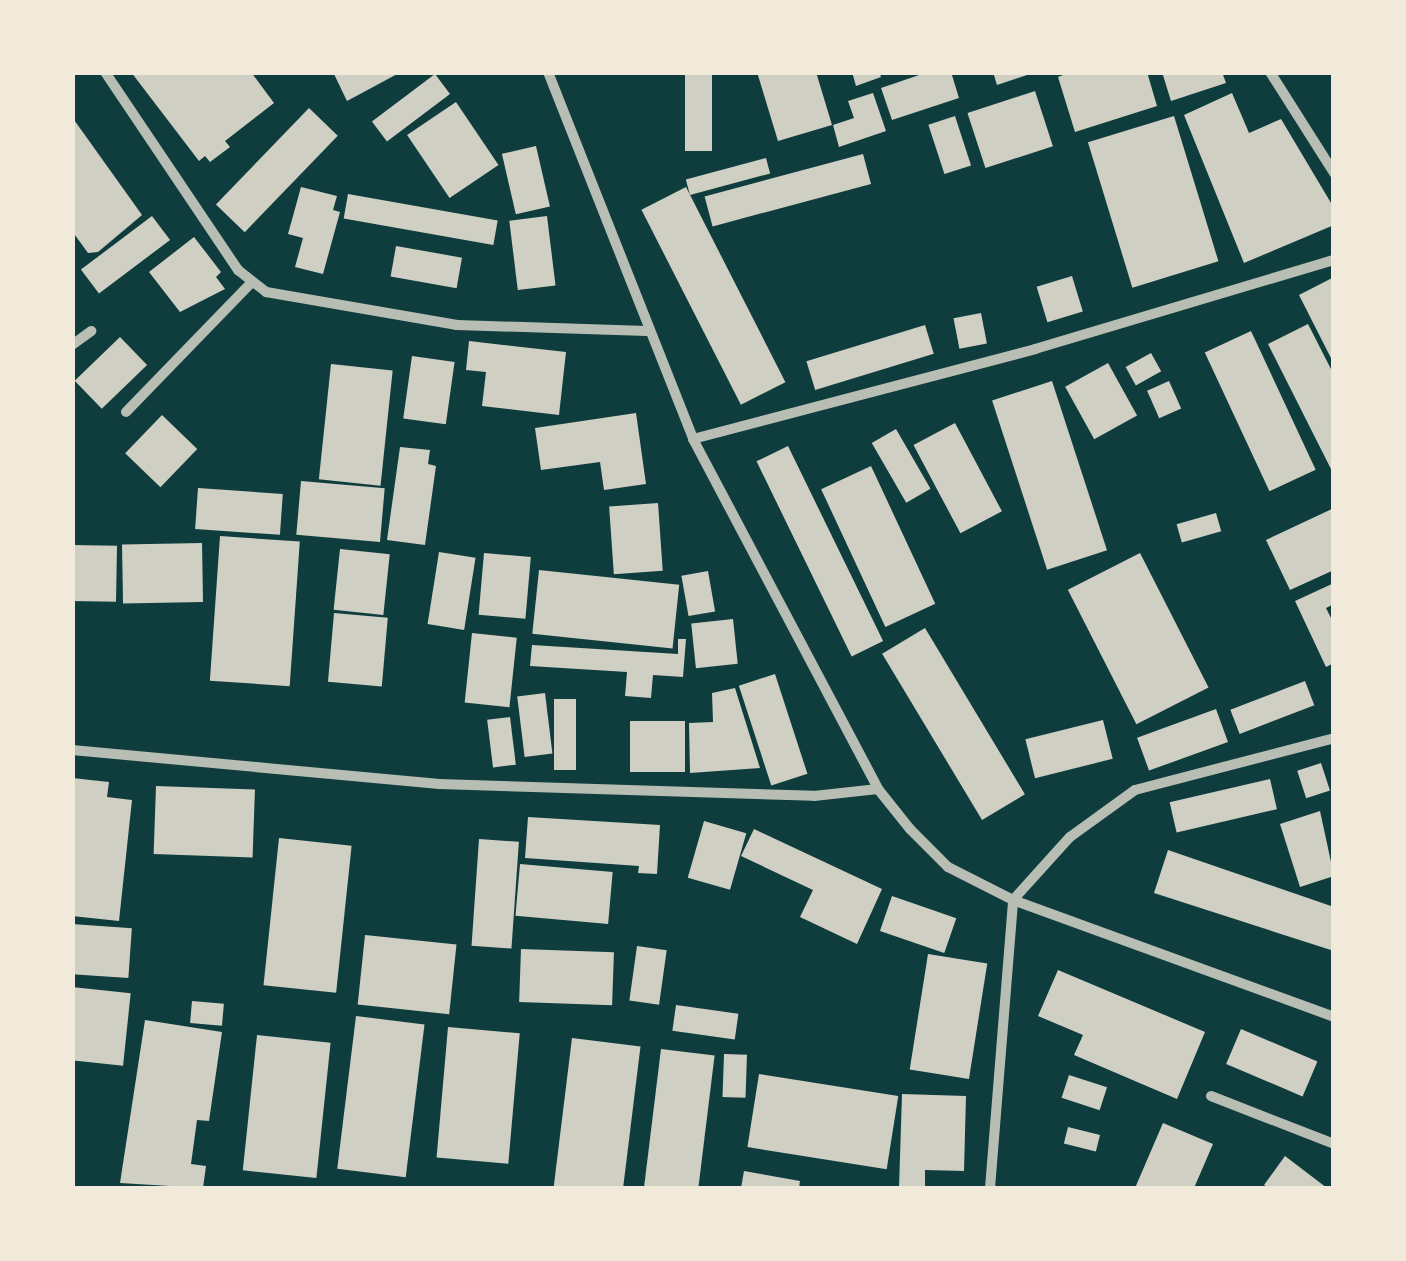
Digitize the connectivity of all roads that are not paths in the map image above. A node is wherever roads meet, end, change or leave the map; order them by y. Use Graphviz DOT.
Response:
graph roads {
  1 [pos="105,72"];
  2 [pos="548,72"];
  3 [pos="1270,72"];
  4 [pos="1334,173"];
  5 [pos="1334,260"];
  6 [pos="250,284"];
  7 [pos="91,331"];
  8 [pos="647,331"];
  9 [pos="72,345"];
  10 [pos="126,412"];
  11 [pos="693,439"];
  12 [pos="1334,738"];
  13 [pos="72,750"];
  14 [pos="878,789"];
  15 [pos="1013,900"];
  16 [pos="1334,1017"];
  17 [pos="1211,1096"];
  18 [pos="1334,1144"];
  19 [pos="990,1188"];
  1 -- 6 [label="street"];
  2 -- 8 [label="street"];
  3 -- 4 [label="street"];
  5 -- 11 [label="street"];
  6 -- 8 [label="street"];
  6 -- 10 [label="street"];
  7 -- 9 [label="street"];
  8 -- 11 [label="street"];
  11 -- 14 [label="street"];
  12 -- 15 [label="street"];
  13 -- 14 [label="street"];
  14 -- 15 [label="street"];
  15 -- 16 [label="street"];
  15 -- 19 [label="street"];
  17 -- 18 [label="street"];
}
